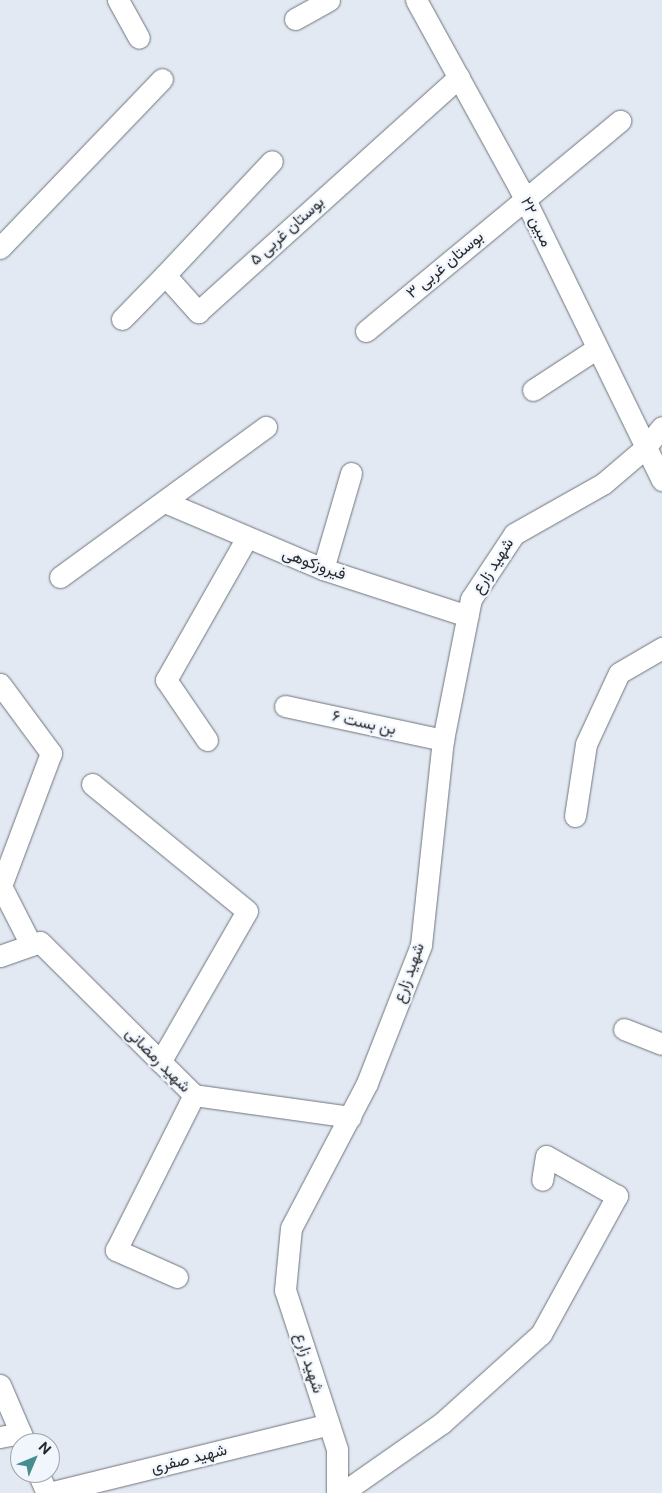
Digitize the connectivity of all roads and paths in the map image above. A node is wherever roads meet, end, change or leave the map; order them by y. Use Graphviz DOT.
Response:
graph roads {
  1 [pos="118,0"];
  2 [pos="329,0"];
  3 [pos="416,0"];
  4 [pos="295,19"];
  5 [pos="139,38"];
  6 [pos="459,77"];
  7 [pos="162,79"];
  8 [pos="620,121"];
  9 [pos="272,161"];
  10 [pos="525,198"];
  11 [pos="0,248"];
  12 [pos="165,276"];
  13 [pos="122,319"];
  14 [pos="366,331"];
  15 [pos="596,349"];
  16 [pos="533,390"];
  17 [pos="266,427"];
  18 [pos="662,427"];
  19 [pos="644,449"];
  20 [pos="351,473"];
  21 [pos="662,480"];
  22 [pos="165,502"];
  23 [pos="246,539"];
  24 [pos="323,569"];
  25 [pos="60,577"];
  26 [pos="468,616"];
  27 [pos="662,648"];
  28 [pos="0,684"];
  29 [pos="285,706"];
  30 [pos="207,740"];
  31 [pos="443,740"];
  32 [pos="92,784"];
  33 [pos="575,816"];
  34 [pos="31,946"];
  35 [pos="0,956"];
  36 [pos="624,1029"];
  37 [pos="662,1044"];
  38 [pos="160,1062"];
  39 [pos="194,1095"];
  40 [pos="350,1117"];
  41 [pos="542,1180"];
  42 [pos="177,1277"];
  43 [pos="0,1385"];
  44 [pos="329,1424"];
  45 [pos="21,1433"];
  46 [pos="48,1493"];
  47 [pos="337,1493"];
  48 [pos="342,1493"];
  1 -- 5 [label="street"];
  2 -- 4 [label="street"];
  3 -- 6 [label="street, مبین ۲۲"];
  6 -- 10 [label="street, مبین ۲۲"];
  6 -- 12 [label="street, بوستان غربی ۵"];
  7 -- 11 [label="street"];
  8 -- 10 [label="street, بوستان غربی ۳"];
  9 -- 12 [label="street"];
  10 -- 14 [label="street, بوستان غربی ۳"];
  10 -- 15 [label="street, مبین ۲۲"];
  12 -- 13 [label="street"];
  15 -- 16 [label="street"];
  15 -- 19 [label="street, مبین ۲۲"];
  17 -- 22 [label="street"];
  18 -- 19 [label="street, شهید زارع"];
  19 -- 21 [label="street, مبین ۲۲"];
  19 -- 26 [label="street, شهید زارع"];
  20 -- 24 [label="street"];
  22 -- 23 [label="street, فیروزکوهی"];
  22 -- 25 [label="street"];
  23 -- 24 [label="street, فیروزکوهی"];
  23 -- 30 [label="street"];
  24 -- 26 [label="street, فیروزکوهی"];
  26 -- 31 [label="street, شهید زارع"];
  27 -- 33 [label="street"];
  28 -- 34 [label="street"];
  29 -- 31 [label="street, بن بست ۶"];
  31 -- 40 [label="street, شهید زارع"];
  32 -- 38 [label="street"];
  34 -- 35 [label="street"];
  34 -- 38 [label="street, شهید رمضانی"];
  36 -- 37 [label="street"];
  38 -- 39 [label="street, شهید رمضانی"];
  39 -- 40 [label="street, شهید رمضانی"];
  39 -- 42 [label="street"];
  40 -- 44 [label="street, شهید زارع"];
  41 -- 48 [label="street"];
  43 -- 45 [label="street"];
  44 -- 46 [label="street, شهید صفری"];
  44 -- 47 [label="street, شهید زارع"];
}
